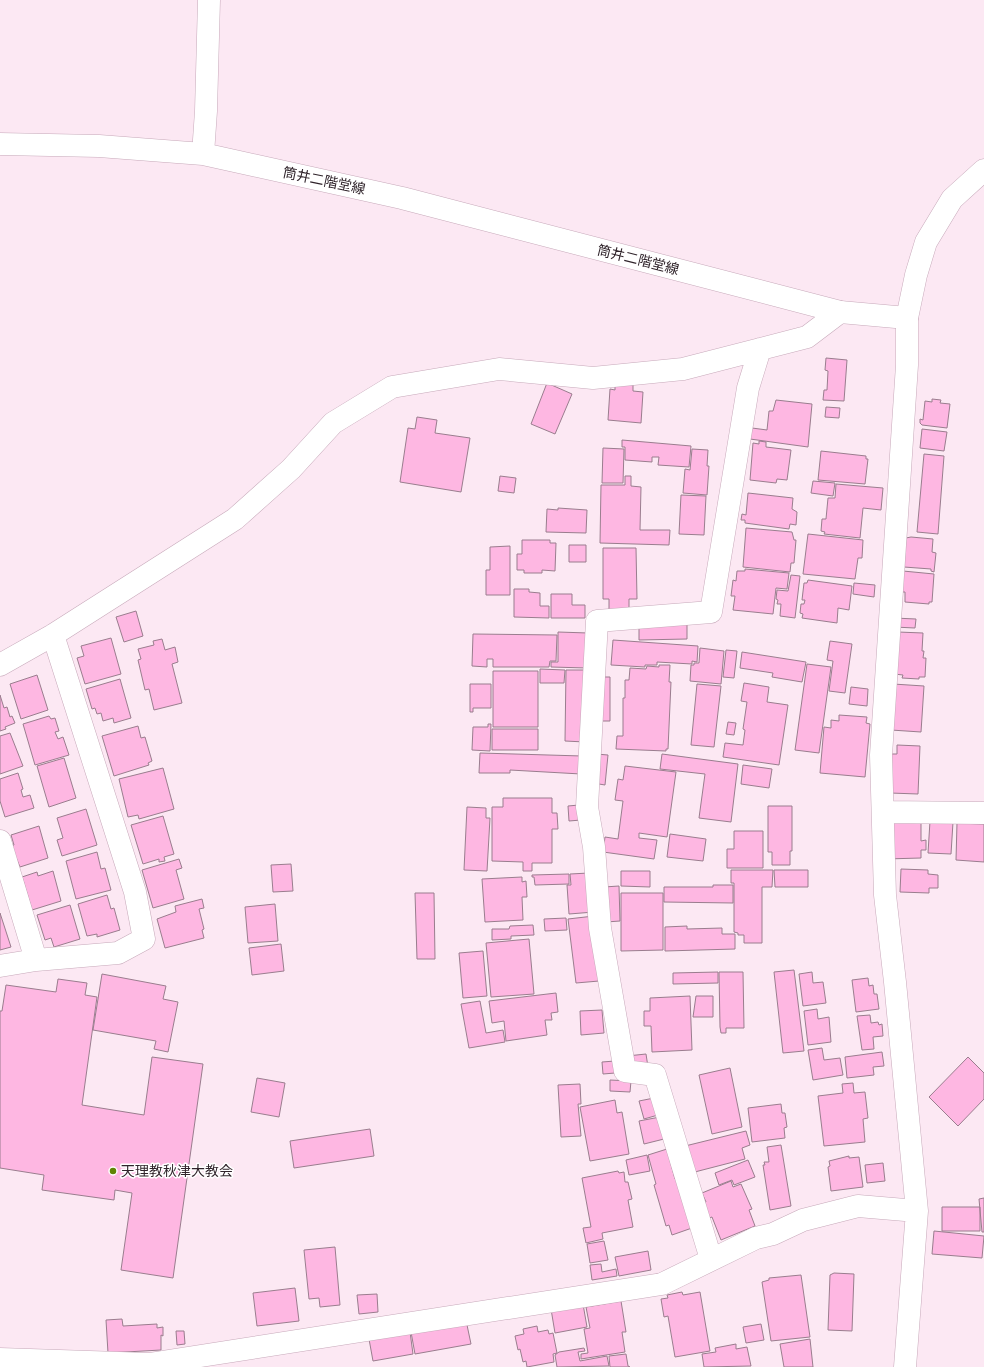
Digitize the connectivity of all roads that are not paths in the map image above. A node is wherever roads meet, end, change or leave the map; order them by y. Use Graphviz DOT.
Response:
graph roads {
  1 [pos="209,0"];
  2 [pos="0,144"];
  3 [pos="203,154"];
  4 [pos="984,170"];
  5 [pos="840,312"];
  6 [pos="907,318"];
  7 [pos="760,349"];
  8 [pos="53,635"];
  9 [pos="0,665"];
  10 [pos="883,812"];
  11 [pos="984,813"];
  12 [pos="0,841"];
  13 [pos="36,960"];
  14 [pos="0,966"];
  15 [pos="917,1211"];
  16 [pos="711,1259"];
  17 [pos="0,1359"];
  18 [pos="905,1367"];
  1 -- 3 [label="street"];
  2 -- 3 [label="street, 筒井二階堂線"];
  3 -- 5 [label="street, 筒井二階堂線"];
  4 -- 6 [label="street"];
  5 -- 6 [label="street, 筒井二階堂線"];
  5 -- 7 [label="street"];
  6 -- 10 [label="street"];
  7 -- 8 [label="street"];
  7 -- 16 [label="street"];
  8 -- 9 [label="street"];
  8 -- 13 [label="street"];
  10 -- 11 [label="street"];
  10 -- 15 [label="street"];
  12 -- 13 [label="street"];
  13 -- 14 [label="street"];
  15 -- 16 [label="street"];
  15 -- 18 [label="street"];
  16 -- 17 [label="street"];
}
